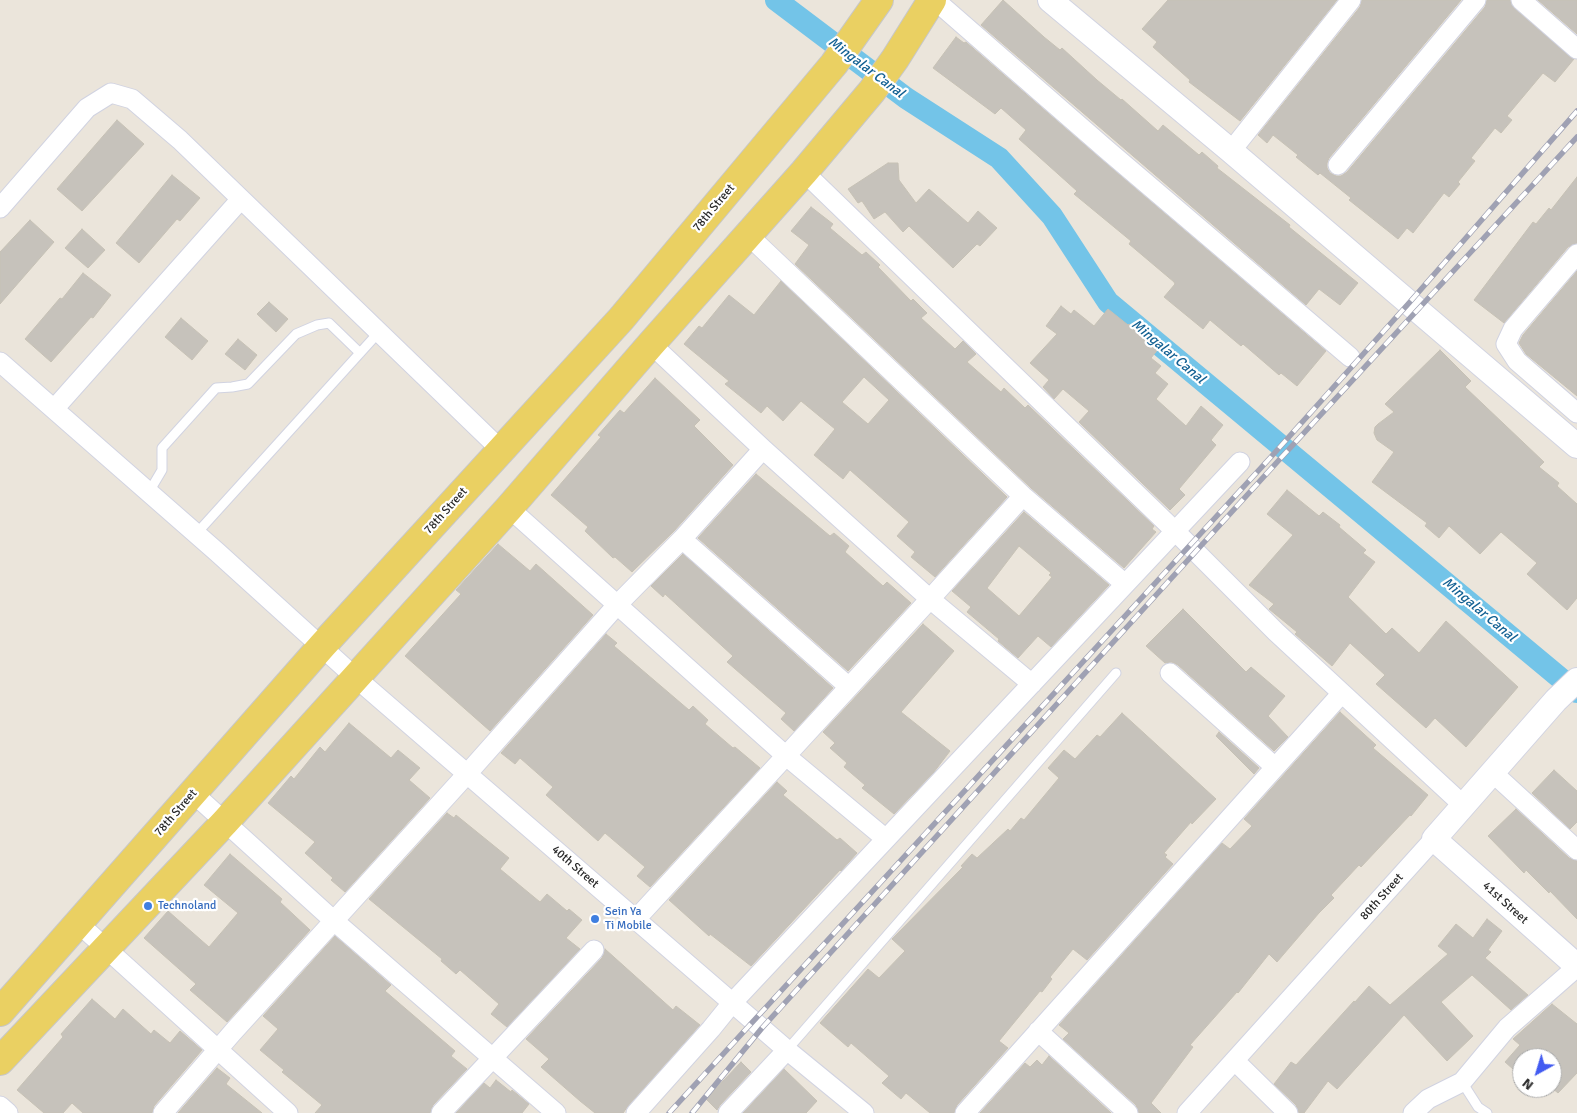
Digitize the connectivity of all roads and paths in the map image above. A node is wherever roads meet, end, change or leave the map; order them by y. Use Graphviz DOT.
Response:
graph roads {
  1 [pos="879,0"];
  2 [pos="934,0"];
  3 [pos="1050,0"];
  4 [pos="1351,0"];
  5 [pos="1476,0"];
  6 [pos="1521,0"];
  7 [pos="1577,49"];
  8 [pos="1231,151"];
  9 [pos="1338,165"];
  10 [pos="804,172"];
  11 [pos="240,198"];
  12 [pos="0,208"];
  13 [pos="748,235"];
  14 [pos="1576,256"];
  15 [pos="379,332"];
  16 [pos="651,344"];
  17 [pos="360,353"];
  18 [pos="1350,357"];
  19 [pos="0,362"];
  20 [pos="54,409"];
  21 [pos="1577,414"];
  22 [pos="1577,446"];
  23 [pos="763,449"];
  24 [pos="502,450"];
  25 [pos="1240,462"];
  26 [pos="149,492"];
  27 [pos="1023,496"];
  28 [pos="509,508"];
  29 [pos="1175,531"];
  30 [pos="196,534"];
  31 [pos="682,539"];
  32 [pos="1125,584"];
  33 [pos="930,599"];
  34 [pos="617,604"];
  35 [pos="322,646"];
  36 [pos="1116,672"];
  37 [pos="1170,673"];
  38 [pos="356,678"];
  39 [pos="1577,680"];
  40 [pos="1032,684"];
  41 [pos="849,687"];
  42 [pos="1342,693"];
  43 [pos="785,755"];
  44 [pos="1275,767"];
  45 [pos="1492,772"];
  46 [pos="467,774"];
  47 [pos="193,793"];
  48 [pos="1463,805"];
  49 [pos="224,822"];
  50 [pos="886,839"];
  51 [pos="1434,839"];
  52 [pos="1577,850"];
  53 [pos="333,920"];
  54 [pos="636,920"];
  55 [pos="78,923"];
  56 [pos="105,948"];
  57 [pos="594,950"];
  58 [pos="1577,967"];
  59 [pos="732,1003"];
  60 [pos="0,1012"];
  61 [pos="1038,1032"];
  62 [pos="218,1049"];
  63 [pos="787,1050"];
  64 [pos="492,1058"];
  65 [pos="0,1061"];
  66 [pos="1235,1061"];
  67 [pos="1462,1082"];
  68 [pos="0,1106"];
  69 [pos="8,1113"];
  70 [pos="163,1113"];
  71 [pos="288,1113"];
  72 [pos="441,1113"];
  73 [pos="556,1113"];
  74 [pos="636,1113"];
  75 [pos="728,1113"];
  76 [pos="864,1113"];
  77 [pos="965,1113"];
  78 [pos="1128,1113"];
  79 [pos="1187,1113"];
  80 [pos="1288,1113"];
  81 [pos="1413,1113"];
  82 [pos="1487,1113"];
  1 -- 24 [label="main road, 78th Street"];
  2 -- 10 [label="main road"];
  2 -- 18 [label="street"];
  3 -- 8 [label="street"];
  4 -- 8 [label="street"];
  5 -- 9 [label="street"];
  6 -- 7 [label="street"];
  8 -- 22 [label="street"];
  10 -- 13 [label="main road"];
  10 -- 29 [label="street"];
  11 -- 12 [label="street"];
  11 -- 15 [label="street"];
  11 -- 20 [label="street"];
  13 -- 16 [label="main road"];
  13 -- 27 [label="street"];
  14 -- 21 [label="street"];
  15 -- 17 [label="lane"];
  15 -- 24 [label="street"];
  16 -- 23 [label="street"];
  16 -- 28 [label="main road"];
  17 -- 26 [label="lane"];
  17 -- 30 [label="lane"];
  19 -- 20 [label="street, 40th Street"];
  20 -- 26 [label="street, 40th Street"];
  23 -- 31 [label="street"];
  23 -- 33 [label="street"];
  24 -- 35 [label="main road, 78th Street"];
  25 -- 29 [label="street"];
  26 -- 30 [label="street, 40th Street"];
  27 -- 32 [label="street"];
  27 -- 33 [label="street"];
  28 -- 34 [label="street"];
  28 -- 38 [label="main road"];
  29 -- 32 [label="street"];
  29 -- 42 [label="street"];
  30 -- 35 [label="street, 40th Street"];
  31 -- 34 [label="street"];
  31 -- 41 [label="street"];
  32 -- 40 [label="street"];
  33 -- 40 [label="street"];
  33 -- 41 [label="street"];
  34 -- 43 [label="street"];
  34 -- 46 [label="street"];
  35 -- 38 [label="street, 40th Street"];
  35 -- 47 [label="main road, 78th Street"];
  36 -- 63 [label="lane"];
  37 -- 44 [label="street"];
  38 -- 46 [label="street, 40th Street"];
  38 -- 49 [label="main road"];
  39 -- 45 [label="street, 80th Street"];
  40 -- 50 [label="street"];
  41 -- 43 [label="street"];
  42 -- 44 [label="street"];
  42 -- 48 [label="street"];
  43 -- 50 [label="street"];
  43 -- 54 [label="street"];
  44 -- 61 [label="street"];
  45 -- 48 [label="street, 80th Street"];
  45 -- 52 [label="street"];
  46 -- 53 [label="street"];
  46 -- 54 [label="street, 40th Street"];
  47 -- 49 [label="street"];
  47 -- 55 [label="main road, 78th Street"];
  48 -- 51 [label="street, 80th Street"];
  49 -- 53 [label="street"];
  49 -- 56 [label="main road"];
  50 -- 59 [label="street"];
  51 -- 58 [label="street, 41st Street"];
  51 -- 66 [label="street, 80th Street"];
  53 -- 62 [label="street"];
  53 -- 64 [label="street"];
  54 -- 59 [label="street, 40th Street"];
  55 -- 56 [label="street"];
  55 -- 60 [label="main road, 78th Street"];
  56 -- 62 [label="street"];
  56 -- 65 [label="main road"];
  57 -- 64 [label="street"];
  58 -- 67 [label="street"];
  59 -- 63 [label="street, 40th Street"];
  59 -- 74 [label="street"];
  61 -- 77 [label="street"];
  61 -- 78 [label="street"];
  62 -- 70 [label="street"];
  62 -- 71 [label="street"];
  63 -- 75 [label="street"];
  63 -- 76 [label="street, 40th Street"];
  64 -- 72 [label="street"];
  64 -- 73 [label="street"];
  66 -- 79 [label="street, 80th Street"];
  66 -- 80 [label="street"];
  67 -- 81 [label="street"];
  67 -- 82 [label="lane"];
  68 -- 69 [label="street"];
}
